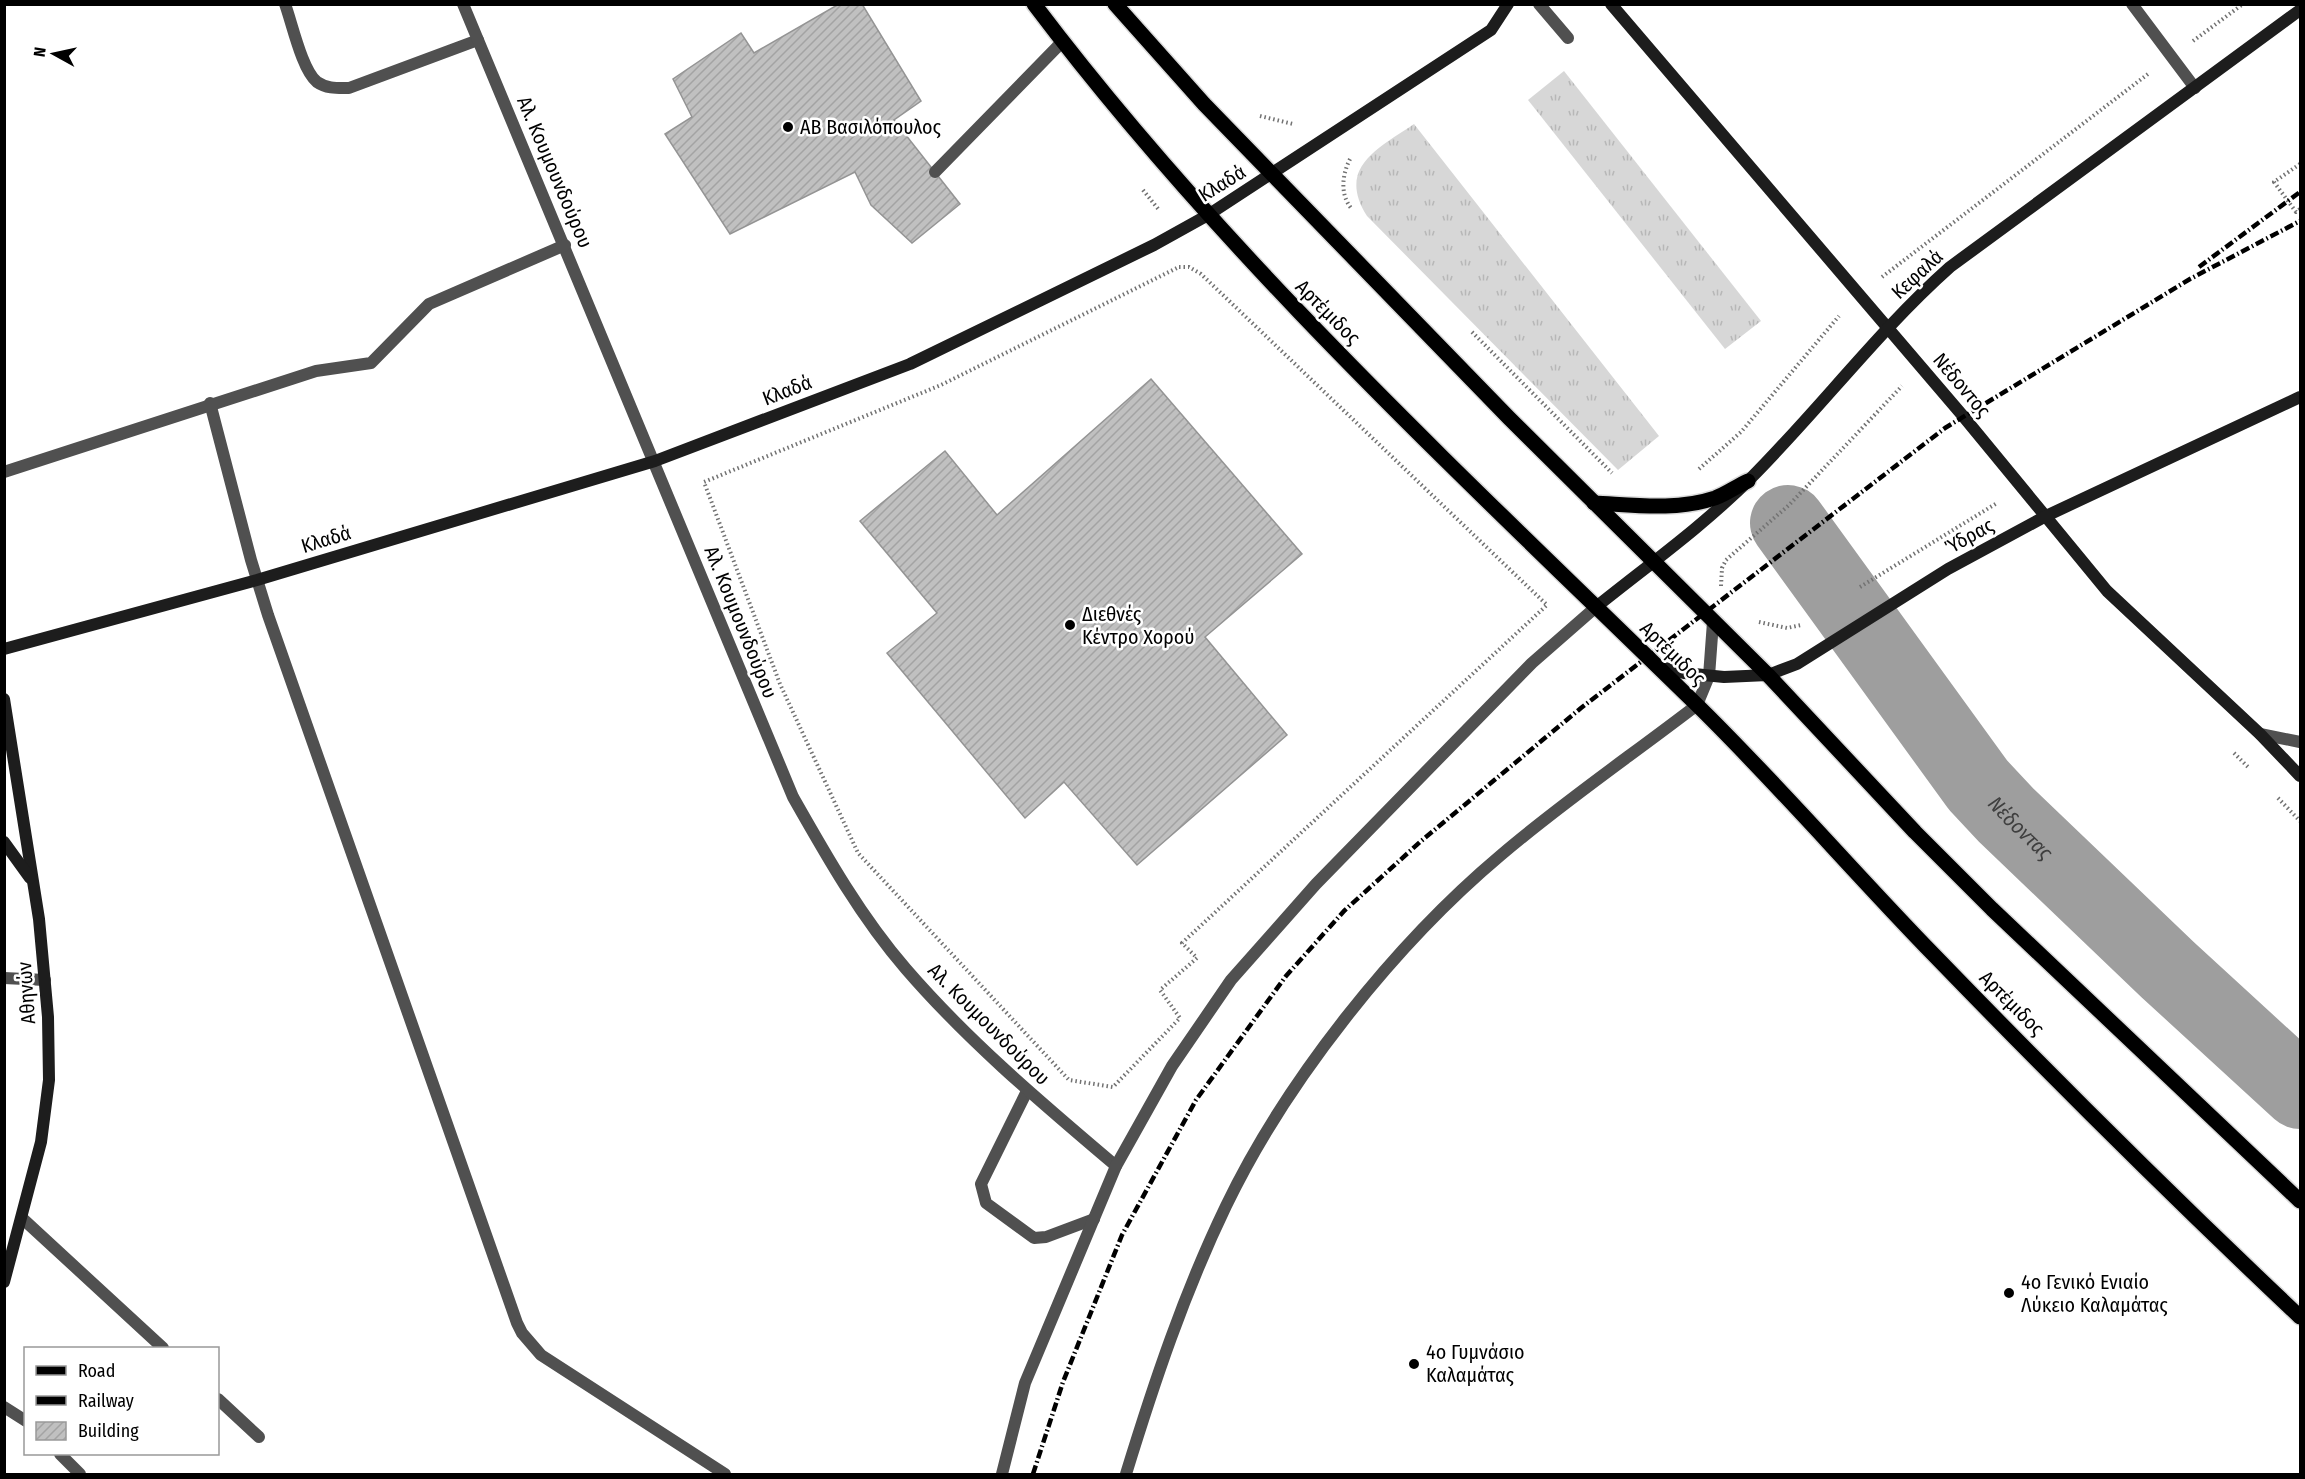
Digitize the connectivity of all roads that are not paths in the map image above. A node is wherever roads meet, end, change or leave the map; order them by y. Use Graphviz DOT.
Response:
graph roads {
  1 [pos="285,4"];
  2 [pos="463,4"];
  3 [pos="1034,4"];
  4 [pos="1115,4"];
  5 [pos="1508,4"];
  6 [pos="1539,4"];
  7 [pos="1611,4"];
  8 [pos="2132,4"];
  9 [pos="2301,10"];
  10 [pos="1568,38"];
  11 [pos="478,40"];
  12 [pos="1062,42"];
  13 [pos="2195,88"];
  14 [pos="935,172"];
  15 [pos="1274,174"];
  16 [pos="1208,214"];
  17 [pos="565,245"];
  18 [pos="1888,329"];
  19 [pos="2301,397"];
  20 [pos="210,403"];
  21 [pos="655,461"];
  22 [pos="4,472"];
  23 [pos="1748,481"];
  24 [pos="1594,503"];
  25 [pos="2046,516"];
  26 [pos="1653,561"];
  27 [pos="257,580"];
  28 [pos="1596,607"];
  29 [pos="1713,622"];
  30 [pos="4,649"];
  31 [pos="1654,665"];
  32 [pos="1768,675"];
  33 [pos="1709,676"];
  34 [pos="4,699"];
  35 [pos="1697,705"];
  36 [pos="2260,734"];
  37 [pos="2301,742"];
  38 [pos="2301,776"];
  39 [pos="4,842"];
  40 [pos="32,880"];
  41 [pos="4,978"];
  42 [pos="45,980"];
  43 [pos="1027,1090"];
  44 [pos="1116,1166"];
  45 [pos="2301,1201"];
  46 [pos="23,1219"];
  47 [pos="1094,1219"];
  48 [pos="8,1256"];
  49 [pos="4,1282"];
  50 [pos="2301,1317"];
  51 [pos="162,1347"];
  52 [pos="219,1400"];
  53 [pos="4,1407"];
  54 [pos="24,1420"];
  55 [pos="259,1437"];
  56 [pos="61,1455"];
  57 [pos="80,1474"];
  58 [pos="725,1474"];
  59 [pos="1002,1474"];
  60 [pos="1126,1474"];
  1 -- 11 [label="street"];
  2 -- 11 [label="street, Αλ. Κουμουνδούρου"];
  3 -- 12 [label="main road, Αρτέμιδος"];
  4 -- 15 [label="main road"];
  5 -- 15 [label="street, Κλαδά"];
  6 -- 10 [label="street"];
  7 -- 18 [label="street, Νέδοντος"];
  8 -- 13 [label="street"];
  9 -- 13 [label="street, Κεφαλά"];
  11 -- 17 [label="street, Αλ. Κουμουνδούρου"];
  12 -- 14 [label="street"];
  12 -- 16 [label="main road, Αρτέμιδος"];
  13 -- 18 [label="street, Κεφαλά"];
  15 -- 16 [label="street, Κλαδά"];
  15 -- 24 [label="main road"];
  16 -- 21 [label="street, Κλαδά"];
  16 -- 28 [label="main road, Αρτέμιδος"];
  17 -- 20 [label="street"];
  17 -- 21 [label="street, Αλ. Κουμουνδούρου"];
  18 -- 23 [label="street, Κεφαλά"];
  18 -- 25 [label="street, Νέδοντος"];
  19 -- 25 [label="street, Ύδρας"];
  20 -- 22 [label="street"];
  20 -- 27 [label="street"];
  21 -- 27 [label="street, Κλαδά"];
  21 -- 43 [label="street, Αλ. Κουμουνδούρου"];
  23 -- 24 [label="main road"];
  23 -- 26 [label="street, Κεφαλά"];
  24 -- 26 [label="main road"];
  25 -- 32 [label="street, Ύδρας"];
  25 -- 36 [label="street, Νέδοντος"];
  26 -- 28 [label="street, Κεφαλά"];
  26 -- 29 [label="main road"];
  27 -- 30 [label="street, Κλαδά"];
  27 -- 58 [label="street"];
  28 -- 31 [label="main road, Αρτέμιδος"];
  28 -- 44 [label="street"];
  29 -- 32 [label="main road"];
  29 -- 33 [label="street"];
  31 -- 33 [label="street, Ύδρας"];
  31 -- 35 [label="main road, Αρτέμιδος"];
  32 -- 33 [label="street, Ύδρας"];
  32 -- 45 [label="main road"];
  33 -- 35 [label="street"];
  34 -- 40 [label="street, Αθηνών"];
  35 -- 50 [label="main road, Αρτέμιδος"];
  35 -- 60 [label="street"];
  36 -- 37 [label="street"];
  36 -- 38 [label="street, Νέδοντος"];
  39 -- 40 [label="street"];
  40 -- 42 [label="street, Αθηνών"];
  41 -- 42 [label="street"];
  42 -- 46 [label="street, Αθηνών"];
  43 -- 44 [label="street, Αλ. Κουμουνδούρου"];
  43 -- 47 [label="street"];
  44 -- 47 [label="street"];
  46 -- 48 [label="street, Αθηνών"];
  46 -- 51 [label="street"];
  47 -- 59 [label="street"];
  48 -- 49 [label="street, Αθηνών"];
  52 -- 55 [label="street"];
  53 -- 54 [label="street"];
  56 -- 57 [label="street"];
}
